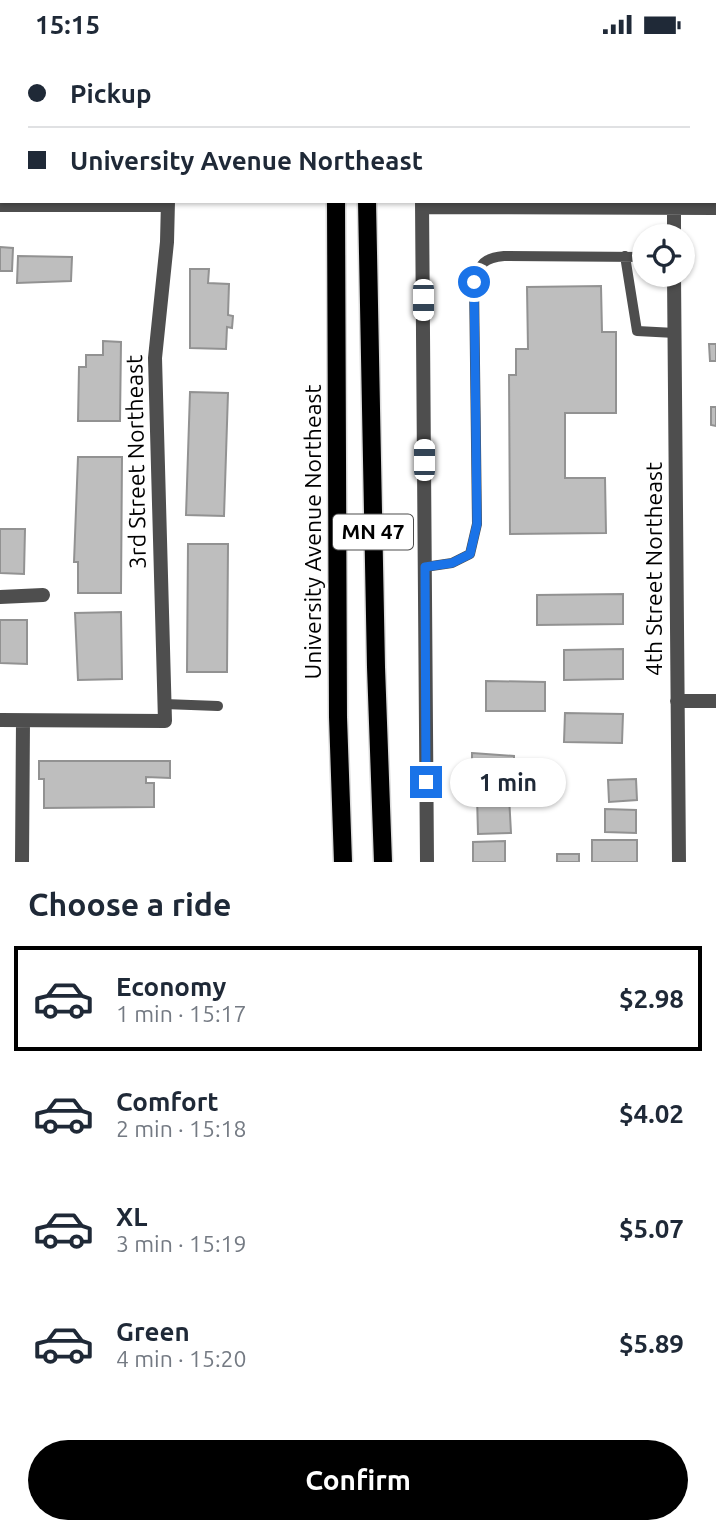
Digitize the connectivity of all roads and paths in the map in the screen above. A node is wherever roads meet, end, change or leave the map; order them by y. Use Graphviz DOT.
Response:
graph roads {
  1 [pos="168,203"];
  2 [pos="336,203"];
  3 [pos="367,203"];
  4 [pos="422,204"];
  5 [pos="0,205"];
  6 [pos="674,205"];
  7 [pos="716,208"];
  8 [pos="674,224"];
  9 [pos="625,256"];
  10 [pos="632,256"];
  11 [pos="674,287"];
  12 [pos="675,333"];
  13 [pos="425,567"];
  14 [pos="43,595"];
  15 [pos="0,597"];
  16 [pos="677,701"];
  17 [pos="716,701"];
  18 [pos="164,705"];
  19 [pos="218,706"];
  20 [pos="0,720"];
  21 [pos="23,721"];
  22 [pos="22,862"];
  23 [pos="343,862"];
  24 [pos="383,862"];
  25 [pos="426,862"];
  26 [pos="679,862"];
  1 -- 5 [label="street"];
  1 -- 18 [label="street, 3rd Street Northeast"];
  2 -- 23 [label="main road, University Avenue Northeast / MN 47"];
  3 -- 24 [label="main road, MN 47"];
  4 -- 6 [label="street"];
  4 -- 13 [label="street"];
  6 -- 7 [label="street"];
  6 -- 8 [label="street"];
  9 -- 10 [label="lane"];
  9 -- 12 [label="lane"];
  9 -- 13 [label="lane"];
  11 -- 12 [label="street, 4th Street Northeast"];
  12 -- 16 [label="street, 4th Street Northeast"];
  13 -- 25 [label="street"];
  14 -- 15 [label="street"];
  16 -- 17 [label="street"];
  16 -- 26 [label="street, 4th Street Northeast"];
  18 -- 19 [label="lane"];
  18 -- 21 [label="street, 3rd Street Northeast"];
  20 -- 21 [label="street"];
  21 -- 22 [label="street"];
}
